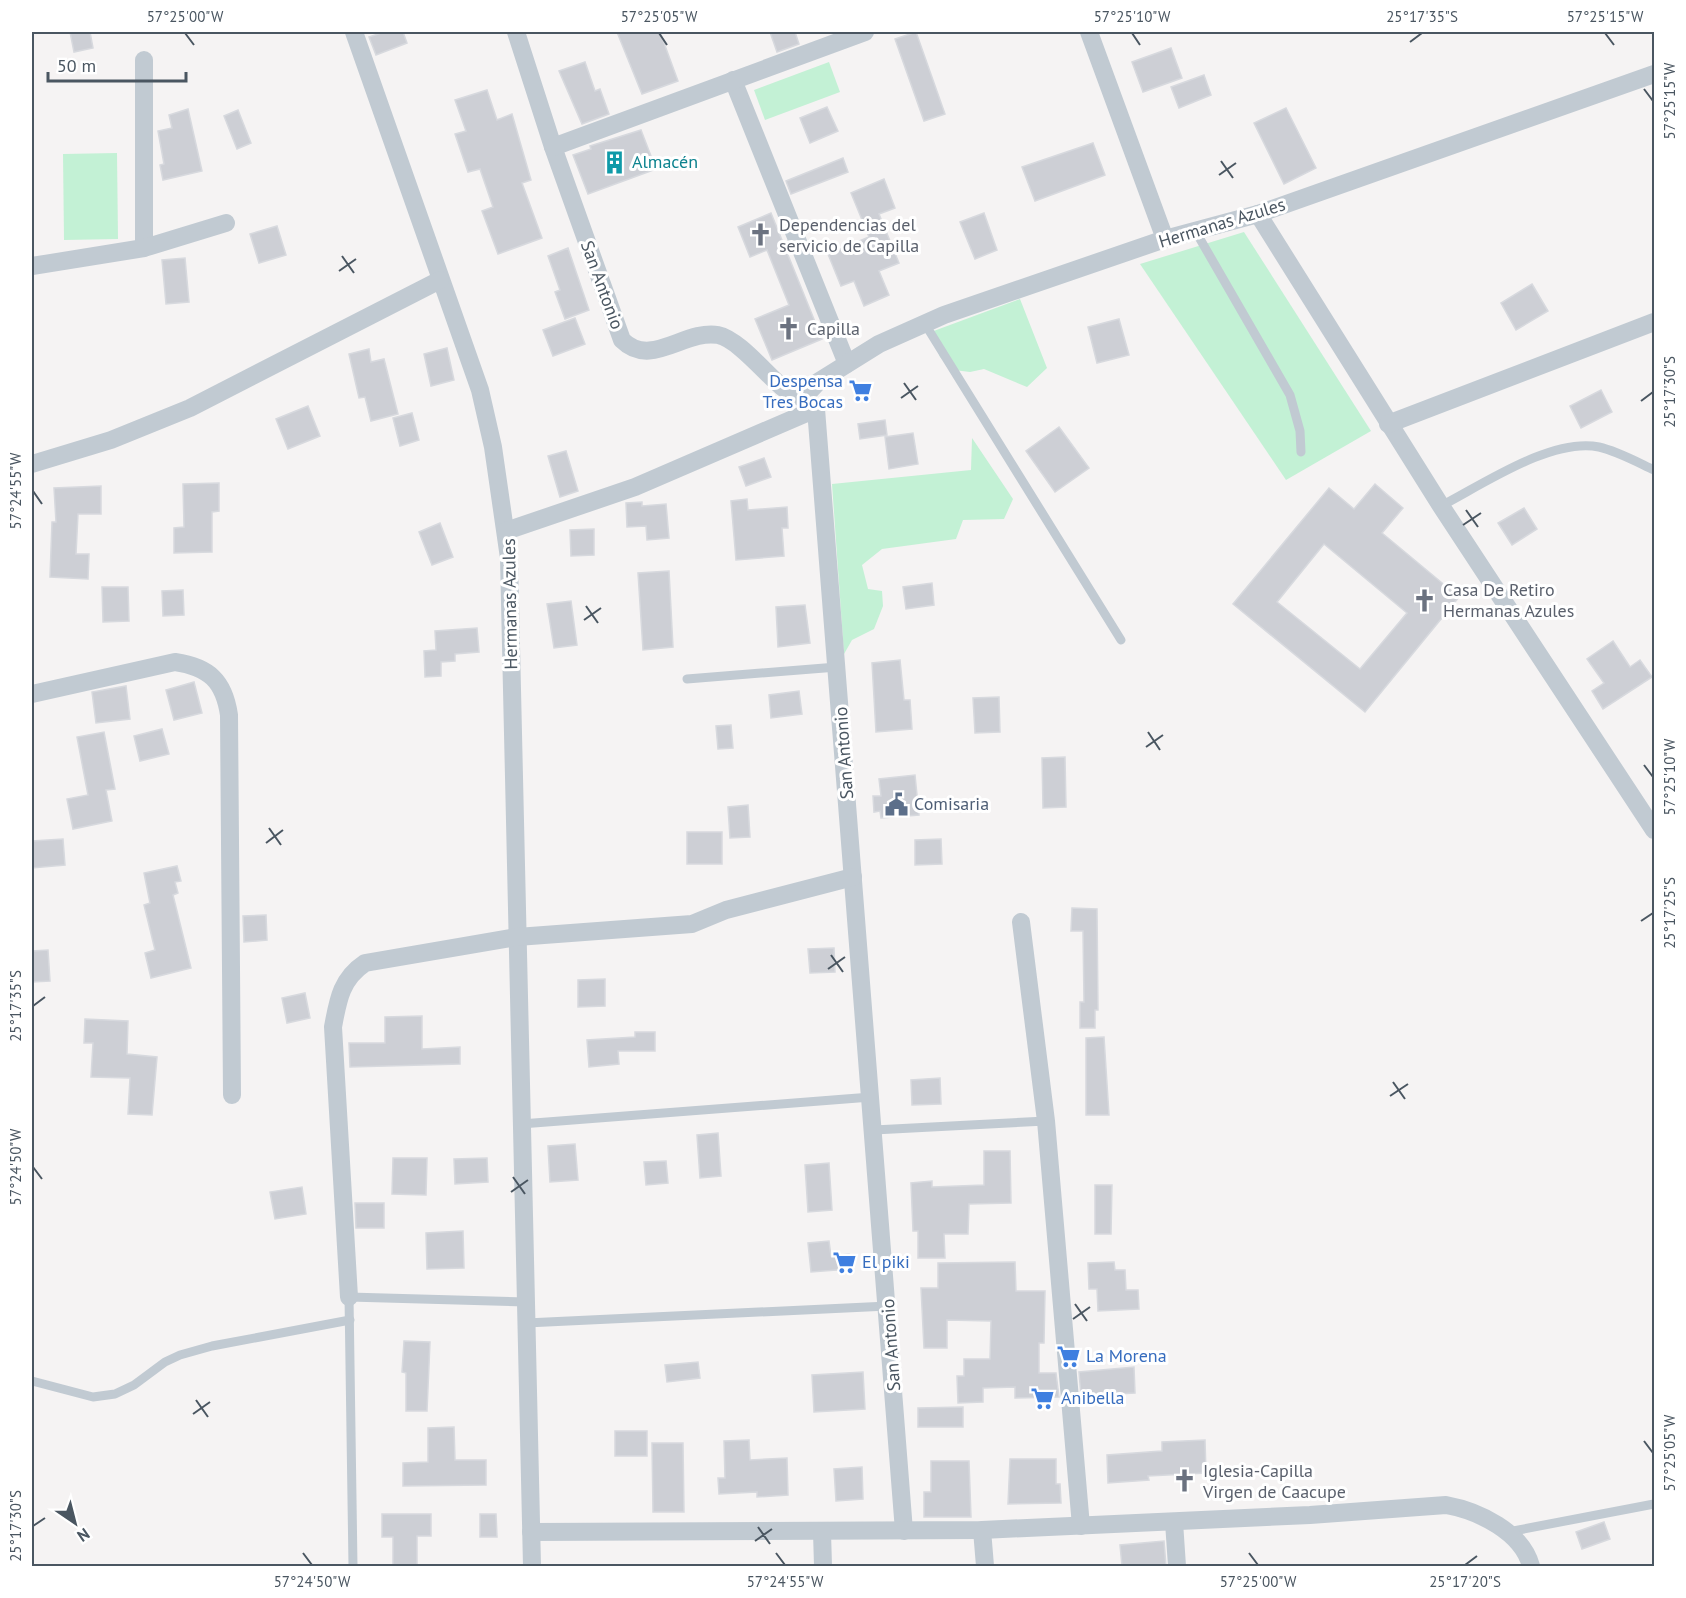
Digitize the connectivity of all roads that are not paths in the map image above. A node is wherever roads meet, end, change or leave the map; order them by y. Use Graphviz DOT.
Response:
graph roads {
  1 [pos="354,32"];
  2 [pos="516,32"];
  3 [pos="865,32"];
  4 [pos="1089,32"];
  5 [pos="144,60"];
  6 [pos="1654,74"];
  7 [pos="733,81"];
  8 [pos="553,147"];
  9 [pos="1258,214"];
  10 [pos="226,223"];
  11 [pos="1196,231"];
  12 [pos="1165,239"];
  13 [pos="144,248"];
  14 [pos="32,266"];
  15 [pos="440,280"];
  16 [pos="1654,322"];
  17 [pos="925,324"];
  18 [pos="847,364"];
  19 [pos="810,404"];
  20 [pos="1388,424"];
  21 [pos="1302,452"];
  22 [pos="32,464"];
  23 [pos="1654,470"];
  24 [pos="1441,506"];
  25 [pos="506,531"];
  26 [pos="1121,640"];
  27 [pos="837,667"];
  28 [pos="687,680"];
  29 [pos="32,694"];
  30 [pos="1648,810"];
  31 [pos="1654,830"];
  32 [pos="853,877"];
  33 [pos="1021,922"];
  34 [pos="517,937"];
  35 [pos="232,1095"];
  36 [pos="871,1097"];
  37 [pos="1046,1121"];
  38 [pos="521,1124"];
  39 [pos="874,1130"];
  40 [pos="349,1297"];
  41 [pos="525,1302"];
  42 [pos="888,1306"];
  43 [pos="350,1320"];
  44 [pos="526,1323"];
  45 [pos="32,1381"];
  46 [pos="1654,1504"];
  47 [pos="1174,1522"];
  48 [pos="1080,1526"];
  49 [pos="982,1530"];
  50 [pos="531,1532"];
  51 [pos="822,1532"];
  52 [pos="904,1532"];
  53 [pos="1508,1533"];
  54 [pos="354,1566"];
  55 [pos="531,1566"];
  56 [pos="823,1566"];
  57 [pos="985,1566"];
  58 [pos="1177,1566"];
  59 [pos="1532,1566"];
  1 -- 15 [label="street"];
  2 -- 8 [label="street, San Antonio"];
  3 -- 7 [label="street"];
  4 -- 12 [label="street"];
  5 -- 13 [label="street"];
  6 -- 9 [label="street, Hermanas Azules"];
  7 -- 8 [label="street"];
  7 -- 18 [label="street"];
  8 -- 19 [label="street, San Antonio"];
  9 -- 11 [label="street, Hermanas Azules"];
  9 -- 20 [label="street"];
  10 -- 13 [label="street"];
  11 -- 12 [label="street, Hermanas Azules"];
  11 -- 21 [label="lane"];
  12 -- 17 [label="street, Hermanas Azules"];
  13 -- 14 [label="street"];
  15 -- 22 [label="street"];
  15 -- 25 [label="street"];
  16 -- 20 [label="street"];
  17 -- 18 [label="street, Hermanas Azules"];
  17 -- 26 [label="lane"];
  18 -- 19 [label="street, Hermanas Azules"];
  19 -- 25 [label="street, Hermanas Azules"];
  19 -- 27 [label="street, San Antonio"];
  20 -- 24 [label="street"];
  23 -- 24 [label="lane"];
  24 -- 30 [label="street"];
  25 -- 34 [label="street, Hermanas Azules"];
  27 -- 28 [label="lane"];
  27 -- 32 [label="street, San Antonio"];
  29 -- 35 [label="street"];
  30 -- 31 [label="street"];
  32 -- 34 [label="street"];
  32 -- 36 [label="street, San Antonio"];
  33 -- 37 [label="street"];
  34 -- 38 [label="street, Hermanas Azules"];
  34 -- 40 [label="street"];
  36 -- 38 [label="lane"];
  36 -- 39 [label="street, San Antonio"];
  37 -- 39 [label="lane"];
  37 -- 48 [label="street"];
  38 -- 41 [label="street, Hermanas Azules"];
  39 -- 42 [label="street, San Antonio"];
  40 -- 41 [label="lane"];
  40 -- 43 [label="lane"];
  41 -- 44 [label="street, Hermanas Azules"];
  42 -- 44 [label="lane"];
  42 -- 52 [label="street, San Antonio"];
  43 -- 45 [label="lane"];
  43 -- 54 [label="lane"];
  44 -- 50 [label="street, Hermanas Azules"];
  46 -- 53 [label="lane"];
  47 -- 48 [label="street"];
  47 -- 53 [label="street"];
  47 -- 58 [label="street"];
  48 -- 49 [label="street"];
  49 -- 52 [label="street"];
  49 -- 57 [label="street"];
  50 -- 51 [label="street"];
  50 -- 55 [label="street, Hermanas Azules"];
  51 -- 52 [label="street"];
  51 -- 56 [label="street"];
  53 -- 59 [label="street"];
}
